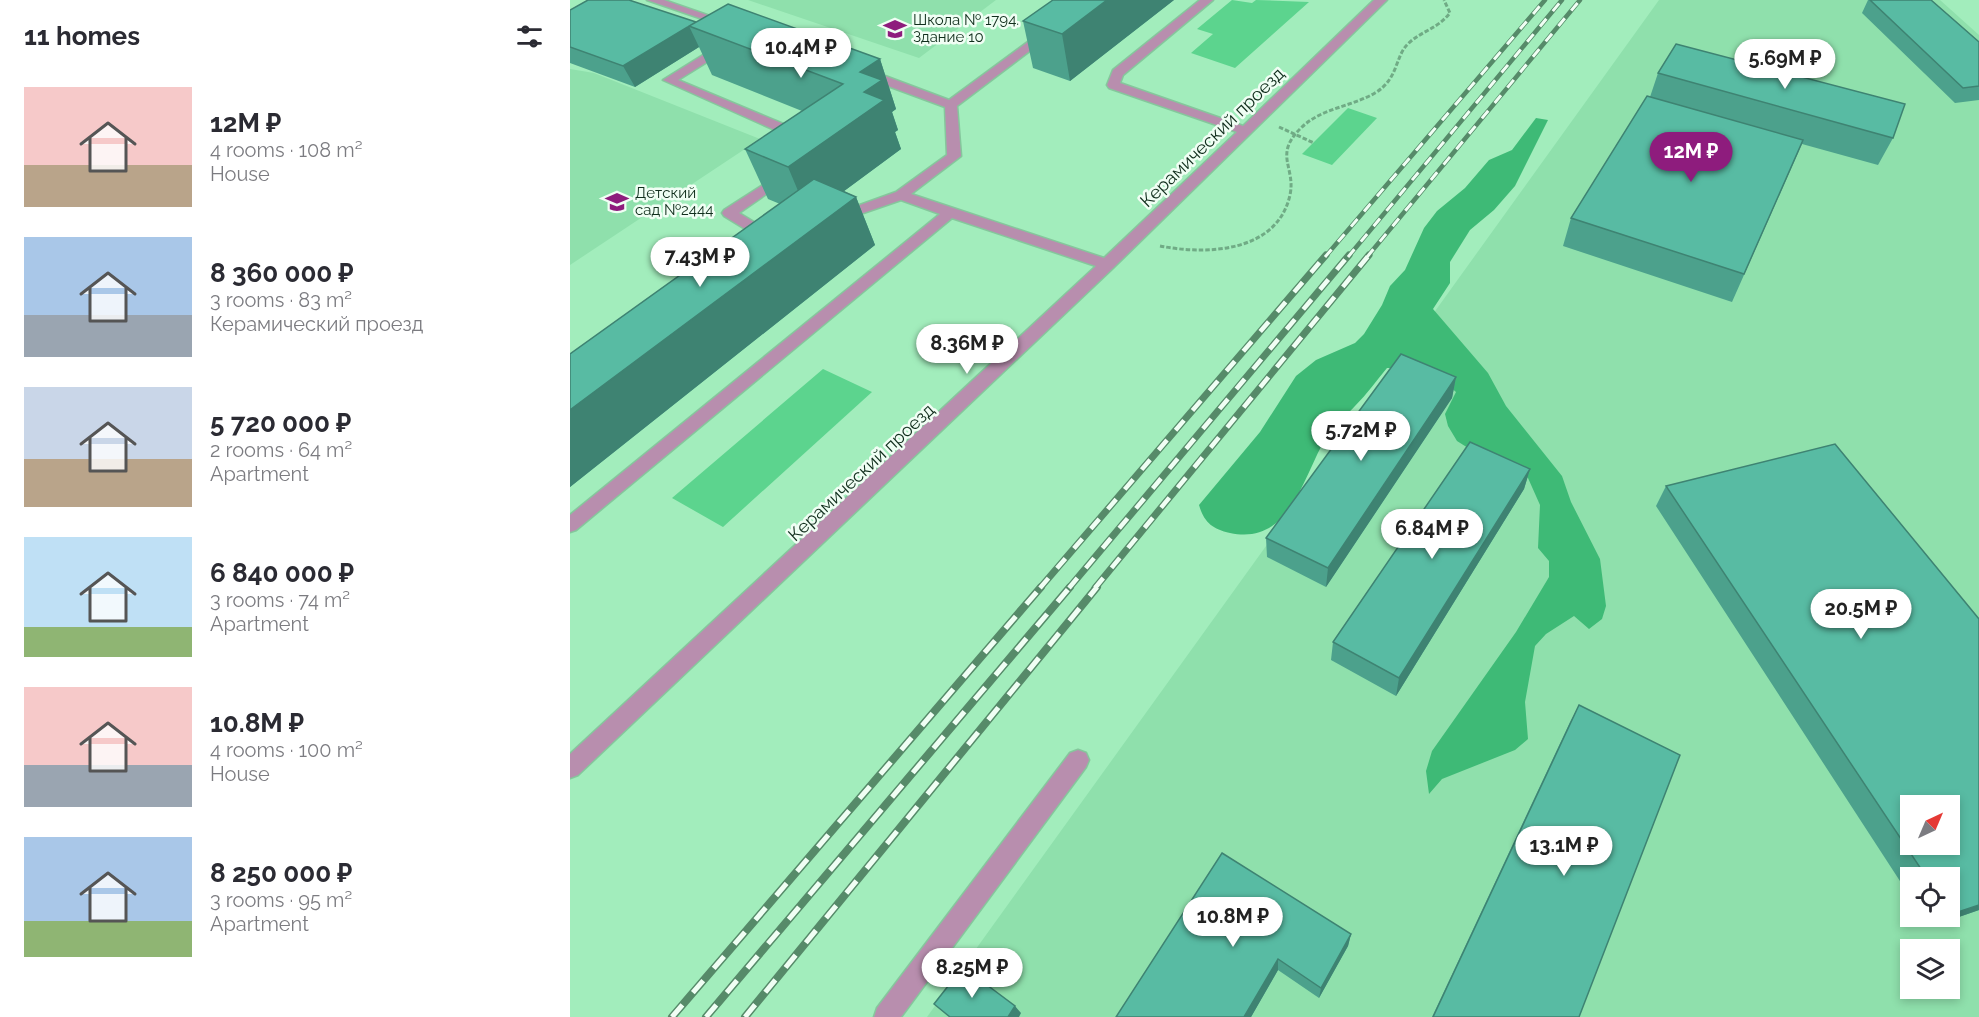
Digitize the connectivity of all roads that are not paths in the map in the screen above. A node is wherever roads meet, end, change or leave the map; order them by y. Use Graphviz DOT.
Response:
graph roads {
  1 [pos="653,0"];
  2 [pos="1207,0"];
  3 [pos="1381,0"];
  4 [pos="1054,28"];
  5 [pos="850,68"];
  6 [pos="951,105"];
  7 [pos="1246,131"];
  8 [pos="815,142"];
  9 [pos="796,167"];
  10 [pos="901,195"];
  11 [pos="950,213"];
  12 [pos="827,222"];
  13 [pos="774,242"];
  14 [pos="1108,265"];
  15 [pos="570,525"];
  16 [pos="1078,760"];
  17 [pos="570,768"];
  18 [pos="886,1017"];
  1 -- 8 [label="street"];
  2 -- 7 [label="street"];
  3 -- 7 [label="street, Керамический проезд"];
  4 -- 6 [label="street"];
  5 -- 6 [label="street"];
  6 -- 10 [label="street"];
  7 -- 14 [label="street, Керамический проезд"];
  9 -- 13 [label="street"];
  10 -- 11 [label="street"];
  10 -- 12 [label="street"];
  11 -- 14 [label="street"];
  11 -- 15 [label="street"];
  14 -- 17 [label="street, Керамический проезд"];
  16 -- 18 [label="street"];
}
